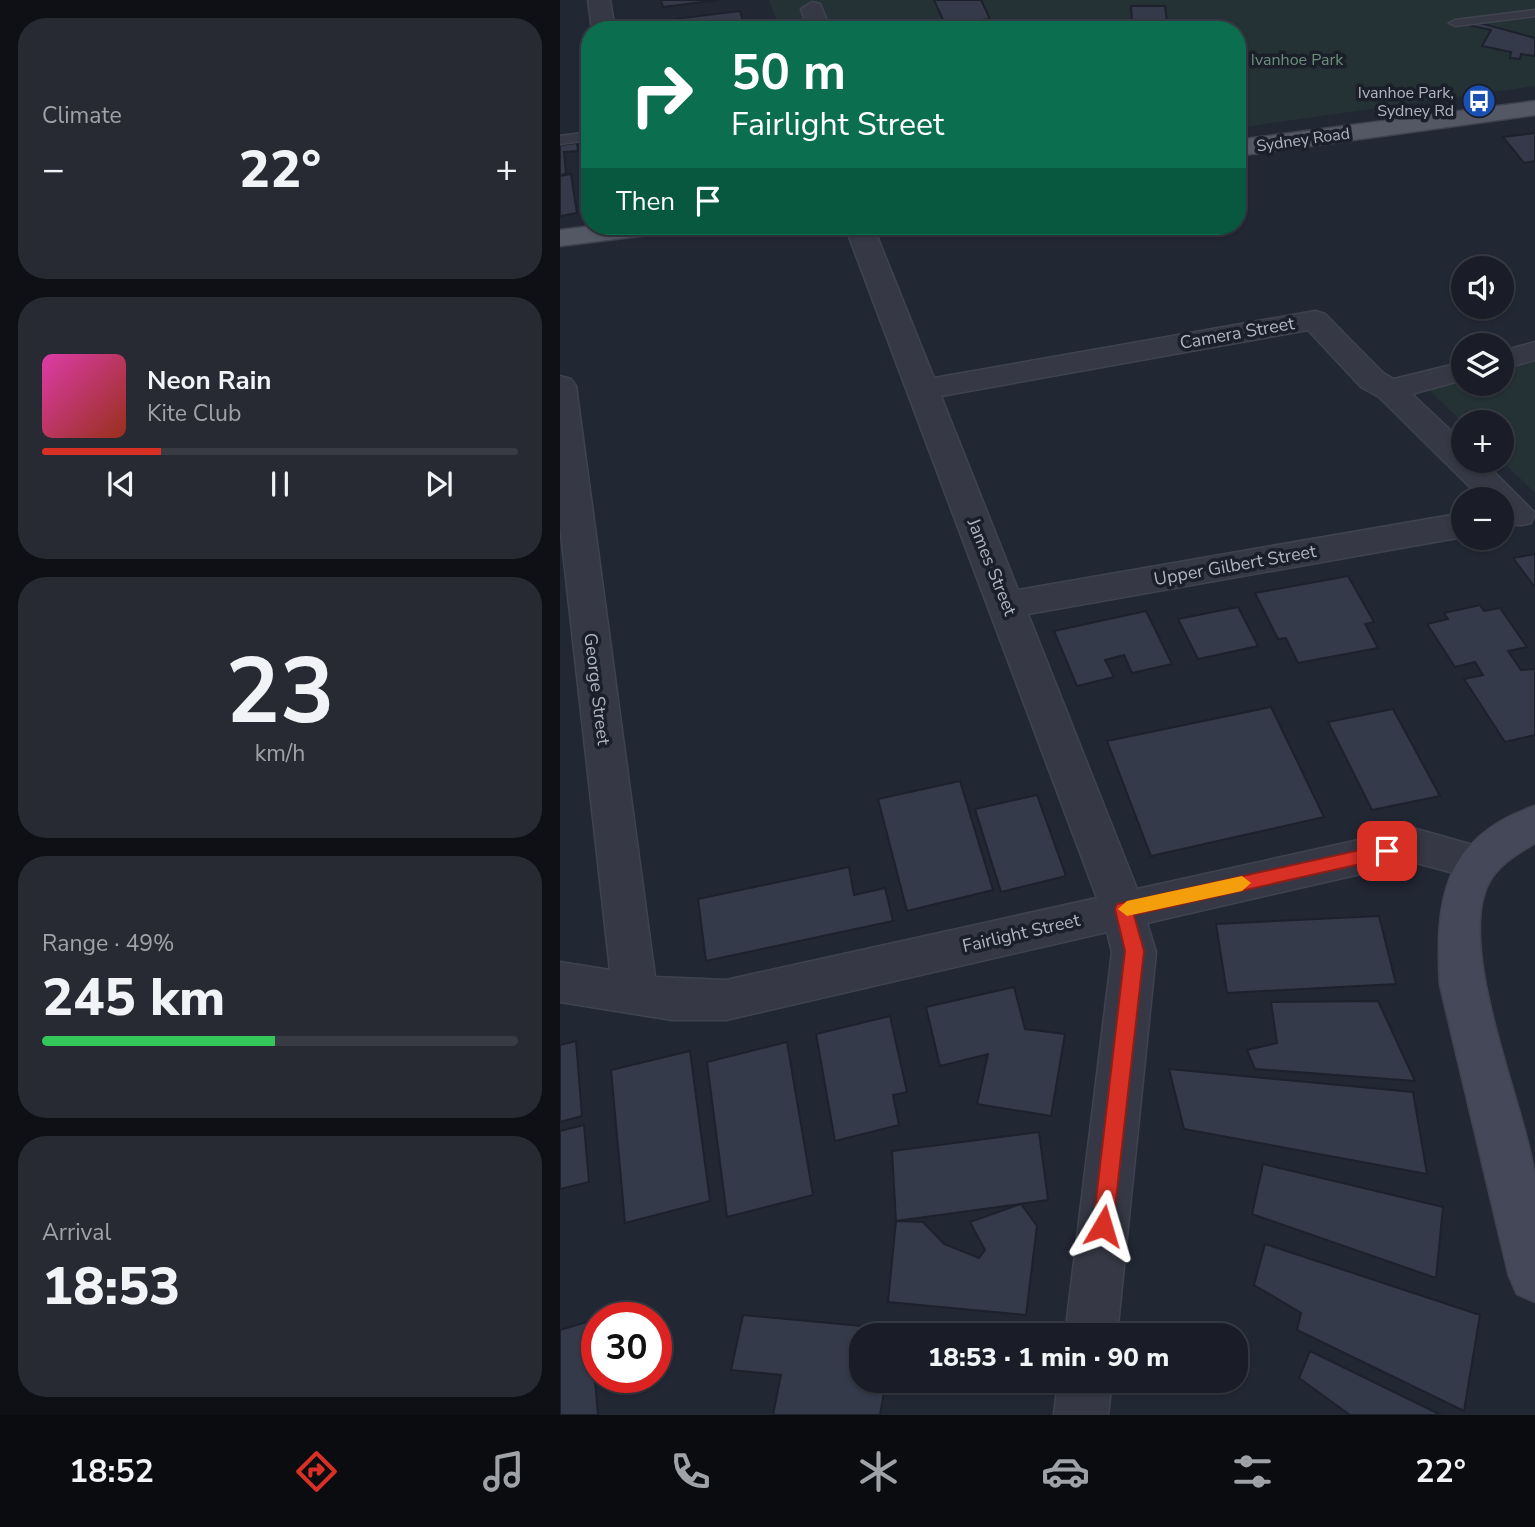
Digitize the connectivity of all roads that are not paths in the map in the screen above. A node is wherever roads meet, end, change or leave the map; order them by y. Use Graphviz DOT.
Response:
graph roads {
  1 [pos="599,0"];
  2 [pos="1535,13"];
  3 [pos="602,21"];
  4 [pos="1455,23"];
  5 [pos="1535,108"];
  6 [pos="581,137"];
  7 [pos="560,140"];
  8 [pos="1246,147"];
  9 [pos="581,234"];
  10 [pos="862,235"];
  11 [pos="560,237"];
  12 [pos="1535,351"];
  13 [pos="1514,357"];
  14 [pos="1451,373"];
  15 [pos="560,386"];
  16 [pos="921,390"];
  17 [pos="1390,390"];
  18 [pos="566,494"];
  19 [pos="1518,516"];
  20 [pos="1451,527"];
  21 [pos="1007,605"];
  22 [pos="1535,823"];
  23 [pos="1479,863"];
  24 [pos="1124,909"];
  25 [pos="560,982"];
  26 [pos="635,993"];
  27 [pos="1535,1276"];
  28 [pos="1091,1323"];
  29 [pos="1084,1393"];
  30 [pos="1081,1415"];
  1 -- 3 [label="street"];
  2 -- 4 [label="lane"];
  5 -- 8 [label="main road, Sydney Road"];
  6 -- 7 [label="lane"];
  9 -- 11 [label="main road"];
  10 -- 16 [label="street, James Street"];
  12 -- 13 [label="street"];
  14 -- 17 [label="street"];
  15 -- 18 [label="street, George Street"];
  16 -- 17 [label="street, Camera Street"];
  16 -- 21 [label="street, James Street"];
  17 -- 19 [label="street, Camera Street"];
  18 -- 26 [label="street, George Street"];
  20 -- 21 [label="street, Upper Gilbert Street"];
  21 -- 24 [label="street, James Street"];
  22 -- 23 [label="main road"];
  23 -- 24 [label="street, Fairlight Street"];
  23 -- 27 [label="main road"];
  24 -- 26 [label="street, Fairlight Street"];
  24 -- 28 [label="street, James Street"];
  25 -- 26 [label="street, Fairlight Street"];
  29 -- 30 [label="street"];
}
